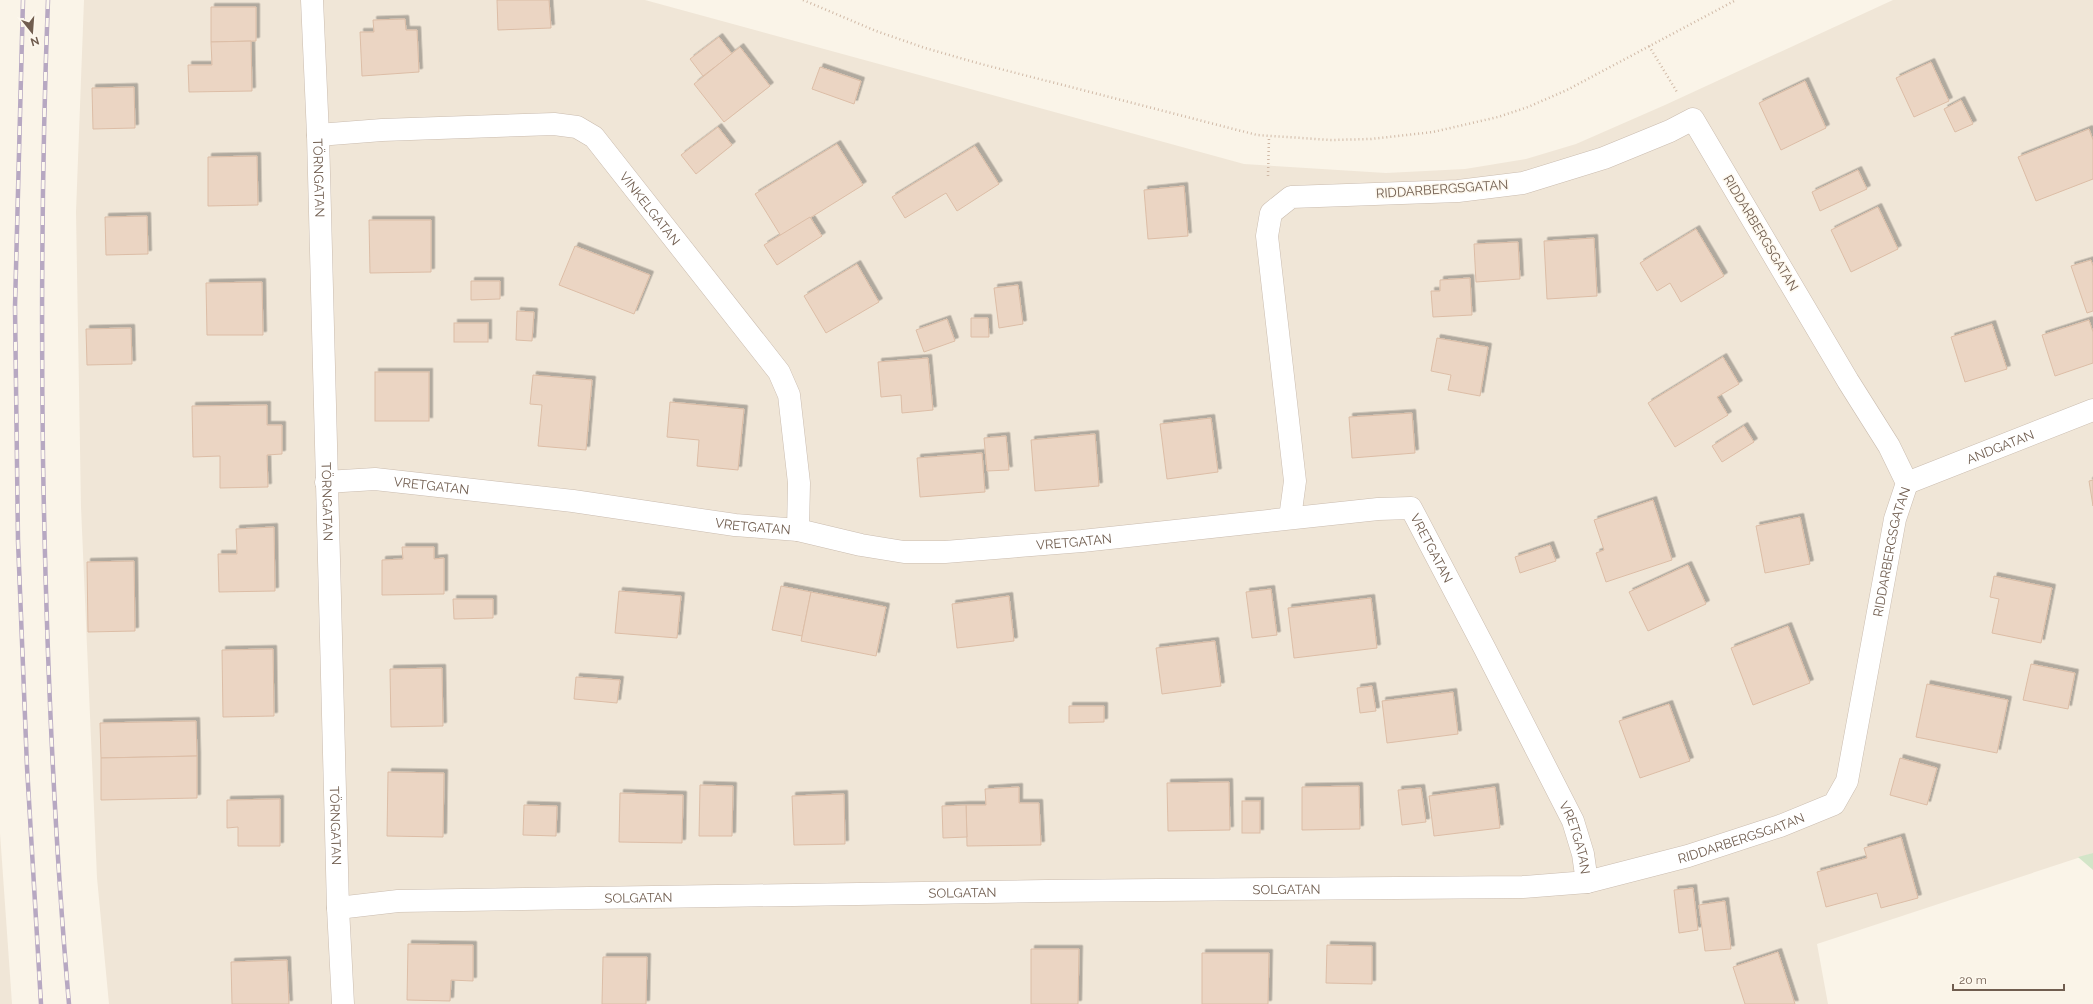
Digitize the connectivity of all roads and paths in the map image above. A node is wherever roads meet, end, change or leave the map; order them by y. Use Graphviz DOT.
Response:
graph roads {
  1 [pos="312,0"];
  2 [pos="803,0"];
  3 [pos="1736,0"];
  4 [pos="1649,46"];
  5 [pos="1693,119"];
  6 [pos="318,135"];
  7 [pos="2093,410"];
  8 [pos="326,482"];
  9 [pos="1907,483"];
  10 [pos="1290,518"];
  11 [pos="798,530"];
  12 [pos="1587,882"];
  13 [pos="338,908"];
  14 [pos="343,1004"];
  1 -- 6 [label="street, TÖRNGATAN"];
  2 -- 4 [label="path"];
  3 -- 4 [label="path"];
  4 -- 5 [label="path"];
  5 -- 9 [label="street, RIDDARBERGSGATAN"];
  5 -- 10 [label="street, RIDDARBERGSGATAN"];
  6 -- 8 [label="street, TÖRNGATAN"];
  6 -- 11 [label="street, VINKELGATAN"];
  7 -- 9 [label="street, ANDGATAN"];
  8 -- 11 [label="street, VRETGATAN"];
  8 -- 13 [label="street, TÖRNGATAN"];
  9 -- 12 [label="street, RIDDARBERGSGATAN"];
  10 -- 11 [label="street, VRETGATAN"];
  10 -- 12 [label="street, VRETGATAN"];
  12 -- 13 [label="street, SOLGATAN"];
  13 -- 14 [label="street, TÖRNGATAN"];
}
